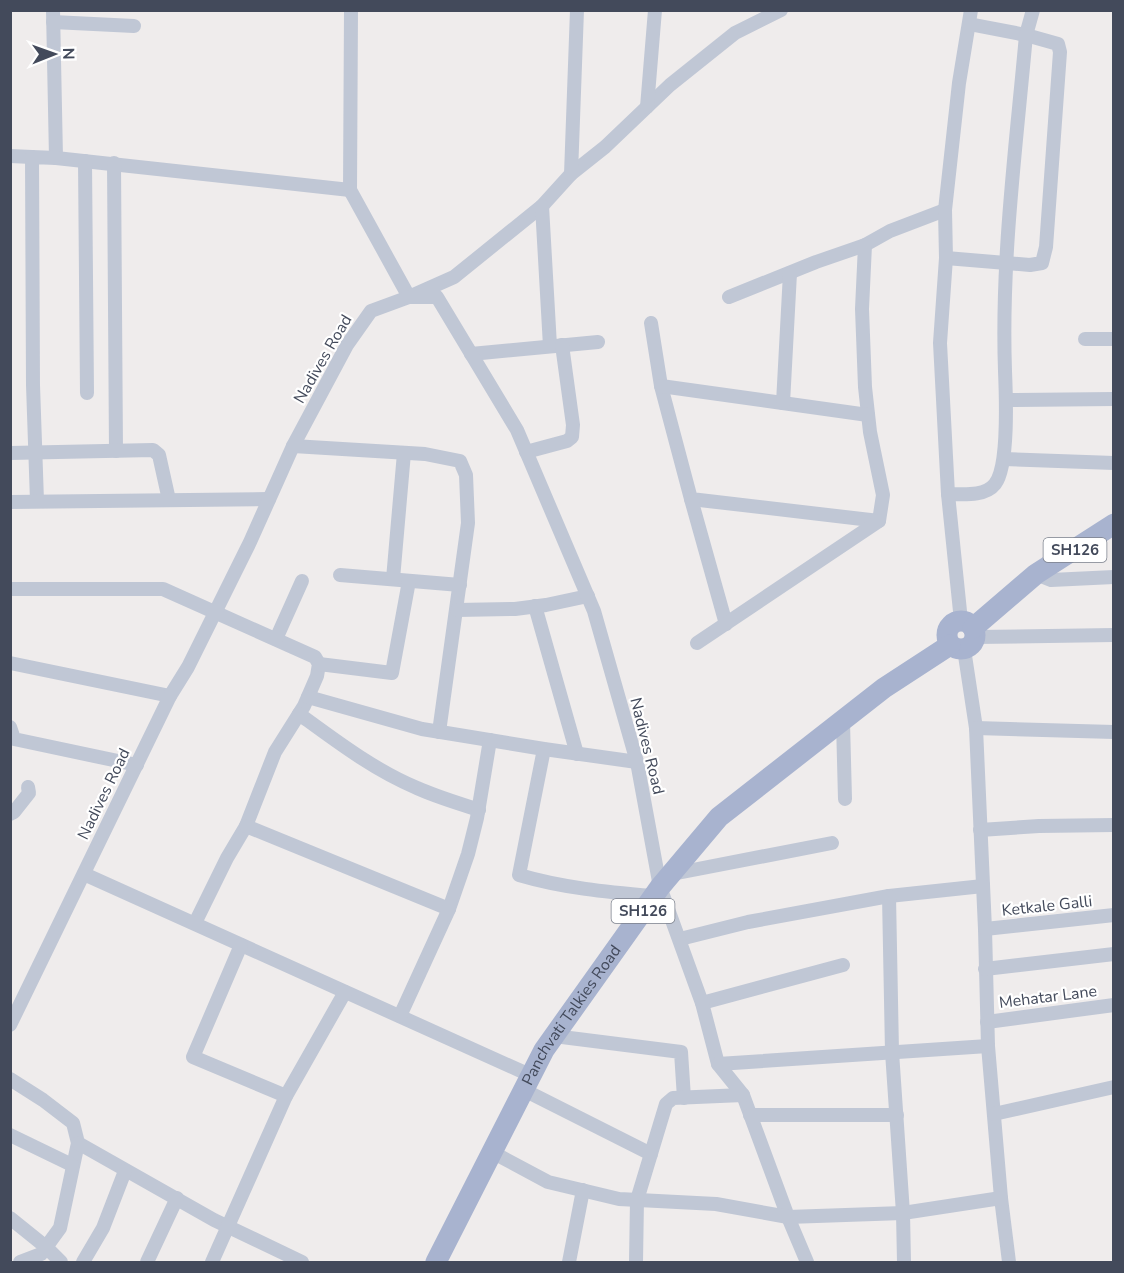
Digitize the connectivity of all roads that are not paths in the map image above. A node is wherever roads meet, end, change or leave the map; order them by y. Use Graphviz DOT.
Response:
graph roads {
  1 [pos="351,10"];
  2 [pos="577,10"];
  3 [pos="655,10"];
  4 [pos="781,10"];
  5 [pos="1033,10"];
  6 [pos="53,16"];
  7 [pos="970,17"];
  8 [pos="134,26"];
  9 [pos="1026,34"];
  10 [pos="646,107"];
  11 [pos="10,156"];
  12 [pos="32,157"];
  13 [pos="56,158"];
  14 [pos="86,161"];
  15 [pos="114,164"];
  16 [pos="571,174"];
  17 [pos="350,190"];
  18 [pos="542,206"];
  19 [pos="945,210"];
  20 [pos="865,245"];
  21 [pos="946,258"];
  22 [pos="1005,262"];
  23 [pos="790,273"];
  24 [pos="409,297"];
  25 [pos="729,297"];
  26 [pos="651,323"];
  27 [pos="1085,339"];
  28 [pos="1113,339"];
  29 [pos="598,342"];
  30 [pos="556,346"];
  31 [pos="471,354"];
  32 [pos="662,386"];
  33 [pos="87,393"];
  34 [pos="1113,399"];
  35 [pos="1006,400"];
  36 [pos="783,403"];
  37 [pos="868,415"];
  38 [pos="293,446"];
  39 [pos="116,451"];
  40 [pos="526,452"];
  41 [pos="10,453"];
  42 [pos="34,453"];
  43 [pos="404,453"];
  44 [pos="1004,459"];
  45 [pos="1113,463"];
  46 [pos="948,494"];
  47 [pos="269,499"];
  48 [pos="691,499"];
  49 [pos="169,500"];
  50 [pos="37,501"];
  51 [pos="10,502"];
  52 [pos="879,521"];
  53 [pos="1113,524"];
  54 [pos="1036,574"];
  55 [pos="340,575"];
  56 [pos="1113,577"];
  57 [pos="393,579"];
  58 [pos="302,581"];
  59 [pos="409,581"];
  60 [pos="460,585"];
  61 [pos="10,589"];
  62 [pos="588,596"];
  63 [pos="535,606"];
  64 [pos="457,609"];
  65 [pos="215,611"];
  66 [pos="726,624"];
  67 [pos="1113,635"];
  68 [pos="965,636"];
  69 [pos="276,639"];
  70 [pos="697,643"];
  71 [pos="10,663"];
  72 [pos="319,664"];
  73 [pos="170,696"];
  74 [pos="308,697"];
  75 [pos="299,714"];
  76 [pos="843,722"];
  77 [pos="10,727"];
  78 [pos="976,728"];
  79 [pos="439,732"];
  80 [pos="1113,732"];
  81 [pos="490,740"];
  82 [pos="544,749"];
  83 [pos="577,754"];
  84 [pos="637,762"];
  85 [pos="137,765"];
  86 [pos="28,787"];
  87 [pos="845,800"];
  88 [pos="478,810"];
  89 [pos="10,814"];
  90 [pos="1113,825"];
  91 [pos="246,826"];
  92 [pos="980,830"];
  93 [pos="832,843"];
  94 [pos="84,874"];
  95 [pos="662,886"];
  96 [pos="982,886"];
  97 [pos="889,896"];
  98 [pos="449,909"];
  99 [pos="1113,915"];
  100 [pos="195,923"];
  101 [pos="985,929"];
  102 [pos="680,939"];
  103 [pos="241,945"];
  104 [pos="1113,954"];
  105 [pos="843,966"];
  106 [pos="985,969"];
  107 [pos="345,992"];
  108 [pos="702,1003"];
  109 [pos="1113,1005"];
  110 [pos="400,1016"];
  111 [pos="987,1022"];
  112 [pos="11,1024"];
  113 [pos="555,1036"];
  114 [pos="988,1046"];
  115 [pos="892,1052"];
  116 [pos="718,1064"];
  117 [pos="10,1079"];
  118 [pos="528,1083"];
  119 [pos="1113,1088"];
  120 [pos="743,1095"];
  121 [pos="286,1096"];
  122 [pos="684,1098"];
  123 [pos="994,1114"];
  124 [pos="750,1115"];
  125 [pos="897,1115"];
  126 [pos="10,1135"];
  127 [pos="78,1143"];
  128 [pos="492,1152"];
  129 [pos="651,1154"];
  130 [pos="72,1165"];
  131 [pos="125,1171"];
  132 [pos="583,1190"];
  133 [pos="177,1198"];
  134 [pos="1001,1198"];
  135 [pos="637,1200"];
  136 [pos="903,1213"];
  137 [pos="788,1216"];
  138 [pos="10,1218"];
  139 [pos="229,1226"];
  140 [pos="46,1247"];
  141 [pos="438,1262"];
  142 [pos="20,1263"];
  143 [pos="61,1263"];
  144 [pos="83,1263"];
  145 [pos="147,1263"];
  146 [pos="212,1263"];
  147 [pos="302,1263"];
  148 [pos="568,1263"];
  149 [pos="636,1263"];
  150 [pos="807,1263"];
  151 [pos="904,1263"];
  152 [pos="1010,1263"];
  1 -- 17 [label="street"];
  2 -- 16 [label="street"];
  3 -- 10 [label="street"];
  4 -- 10 [label="street"];
  5 -- 9 [label="street"];
  6 -- 8 [label="street"];
  6 -- 13 [label="street"];
  7 -- 9 [label="street"];
  7 -- 19 [label="street"];
  9 -- 22 [label="street"];
  9 -- 22 [label="street"];
  10 -- 16 [label="street"];
  11 -- 12 [label="street"];
  12 -- 13 [label="street"];
  12 -- 42 [label="street"];
  13 -- 14 [label="street"];
  14 -- 15 [label="street"];
  14 -- 33 [label="street"];
  15 -- 17 [label="street"];
  15 -- 39 [label="street"];
  16 -- 18 [label="street"];
  17 -- 24 [label="street"];
  18 -- 24 [label="street"];
  18 -- 30 [label="street"];
  19 -- 20 [label="street"];
  19 -- 21 [label="street"];
  20 -- 23 [label="street"];
  20 -- 37 [label="street"];
  21 -- 22 [label="street"];
  21 -- 46 [label="street"];
  22 -- 35 [label="street"];
  23 -- 25 [label="street"];
  23 -- 36 [label="street"];
  24 -- 31 [label="street, Nadives Road"];
  24 -- 38 [label="street, Nadives Road"];
  26 -- 32 [label="street"];
  27 -- 28 [label="street"];
  29 -- 30 [label="street"];
  30 -- 31 [label="street"];
  30 -- 40 [label="street"];
  31 -- 40 [label="street, Nadives Road"];
  32 -- 36 [label="street"];
  32 -- 48 [label="street"];
  34 -- 35 [label="street"];
  35 -- 44 [label="street"];
  36 -- 37 [label="street"];
  37 -- 52 [label="street"];
  38 -- 43 [label="street"];
  38 -- 47 [label="street, Nadives Road"];
  39 -- 42 [label="street"];
  39 -- 49 [label="street"];
  40 -- 62 [label="street, Nadives Road"];
  41 -- 42 [label="street"];
  42 -- 50 [label="street"];
  43 -- 57 [label="street"];
  43 -- 60 [label="street"];
  44 -- 45 [label="street"];
  44 -- 46 [label="street"];
  46 -- 68 [label="street"];
  47 -- 49 [label="street"];
  47 -- 65 [label="street, Nadives Road"];
  48 -- 52 [label="street"];
  48 -- 66 [label="street"];
  49 -- 50 [label="street"];
  50 -- 51 [label="street"];
  52 -- 66 [label="street"];
  53 -- 54 [label="main road, SH126"];
  54 -- 56 [label="street"];
  54 -- 68 [label="main road, Panchvati Talkies Road"];
  55 -- 57 [label="street"];
  57 -- 59 [label="street"];
  58 -- 69 [label="street"];
  59 -- 60 [label="street"];
  59 -- 72 [label="street"];
  60 -- 64 [label="street"];
  61 -- 65 [label="street"];
  62 -- 63 [label="street"];
  62 -- 84 [label="street, Nadives Road"];
  63 -- 64 [label="street"];
  63 -- 83 [label="street"];
  64 -- 79 [label="street"];
  65 -- 69 [label="street"];
  65 -- 73 [label="street, Nadives Road"];
  66 -- 70 [label="street"];
  67 -- 68 [label="street"];
  68 -- 76 [label="main road, Panchvati Talkies Road / SH126"];
  68 -- 78 [label="street"];
  69 -- 72 [label="street"];
  71 -- 73 [label="street"];
  72 -- 74 [label="street"];
  73 -- 85 [label="street, Nadives Road"];
  74 -- 75 [label="street"];
  74 -- 79 [label="street"];
  75 -- 88 [label="street"];
  75 -- 91 [label="street"];
  76 -- 87 [label="street"];
  76 -- 95 [label="main road, Panchvati Talkies Road / SH126"];
  77 -- 85 [label="street"];
  78 -- 80 [label="street"];
  78 -- 92 [label="street"];
  79 -- 81 [label="street"];
  81 -- 82 [label="street"];
  81 -- 88 [label="street"];
  82 -- 83 [label="street"];
  82 -- 95 [label="street"];
  83 -- 84 [label="street"];
  84 -- 95 [label="street, Nadives Road"];
  85 -- 94 [label="street, Nadives Road"];
  86 -- 89 [label="street"];
  88 -- 98 [label="street"];
  90 -- 92 [label="street"];
  91 -- 98 [label="street"];
  91 -- 100 [label="street"];
  92 -- 96 [label="street"];
  93 -- 95 [label="street"];
  94 -- 100 [label="street"];
  94 -- 112 [label="street, Nadives Road"];
  95 -- 102 [label="street, Nadives Road"];
  95 -- 113 [label="main road, Panchvati Talkies Road / SH126"];
  96 -- 97 [label="street"];
  96 -- 101 [label="street"];
  97 -- 102 [label="street"];
  97 -- 115 [label="street"];
  98 -- 110 [label="street"];
  99 -- 101 [label="street, Ketkale Galli"];
  100 -- 103 [label="street"];
  101 -- 106 [label="street"];
  102 -- 108 [label="street, Nadives Road"];
  103 -- 107 [label="street"];
  103 -- 121 [label="street"];
  104 -- 106 [label="street"];
  105 -- 108 [label="street"];
  106 -- 111 [label="street"];
  107 -- 110 [label="street"];
  107 -- 121 [label="street"];
  108 -- 116 [label="street, Nadives Road"];
  109 -- 111 [label="street, Mehatar Lane"];
  110 -- 118 [label="street"];
  111 -- 114 [label="street"];
  113 -- 118 [label="main road, Panchvati Talkies Road / SH126"];
  113 -- 122 [label="street"];
  114 -- 115 [label="street"];
  114 -- 123 [label="street"];
  115 -- 116 [label="street"];
  115 -- 125 [label="street"];
  116 -- 120 [label="street"];
  117 -- 127 [label="street"];
  118 -- 128 [label="main road, Panchvati Talkies Road / SH126"];
  118 -- 129 [label="street"];
  119 -- 123 [label="street"];
  120 -- 122 [label="street"];
  120 -- 124 [label="street"];
  121 -- 139 [label="street"];
  122 -- 129 [label="street"];
  123 -- 134 [label="street"];
  124 -- 125 [label="street"];
  124 -- 137 [label="street"];
  125 -- 136 [label="street"];
  126 -- 130 [label="street"];
  127 -- 130 [label="street"];
  127 -- 131 [label="street"];
  128 -- 132 [label="street"];
  128 -- 141 [label="main road, Panchvati Talkies Road / SH126"];
  129 -- 135 [label="street"];
  130 -- 140 [label="street"];
  131 -- 133 [label="street"];
  131 -- 144 [label="street"];
  132 -- 135 [label="street"];
  132 -- 148 [label="street"];
  133 -- 139 [label="street"];
  133 -- 145 [label="street"];
  134 -- 136 [label="street"];
  134 -- 152 [label="street"];
  135 -- 137 [label="street"];
  135 -- 149 [label="street"];
  136 -- 137 [label="street"];
  136 -- 151 [label="street"];
  137 -- 150 [label="street"];
  138 -- 140 [label="street"];
  139 -- 146 [label="street"];
  139 -- 147 [label="street"];
  140 -- 142 [label="street"];
  140 -- 143 [label="street"];
}
